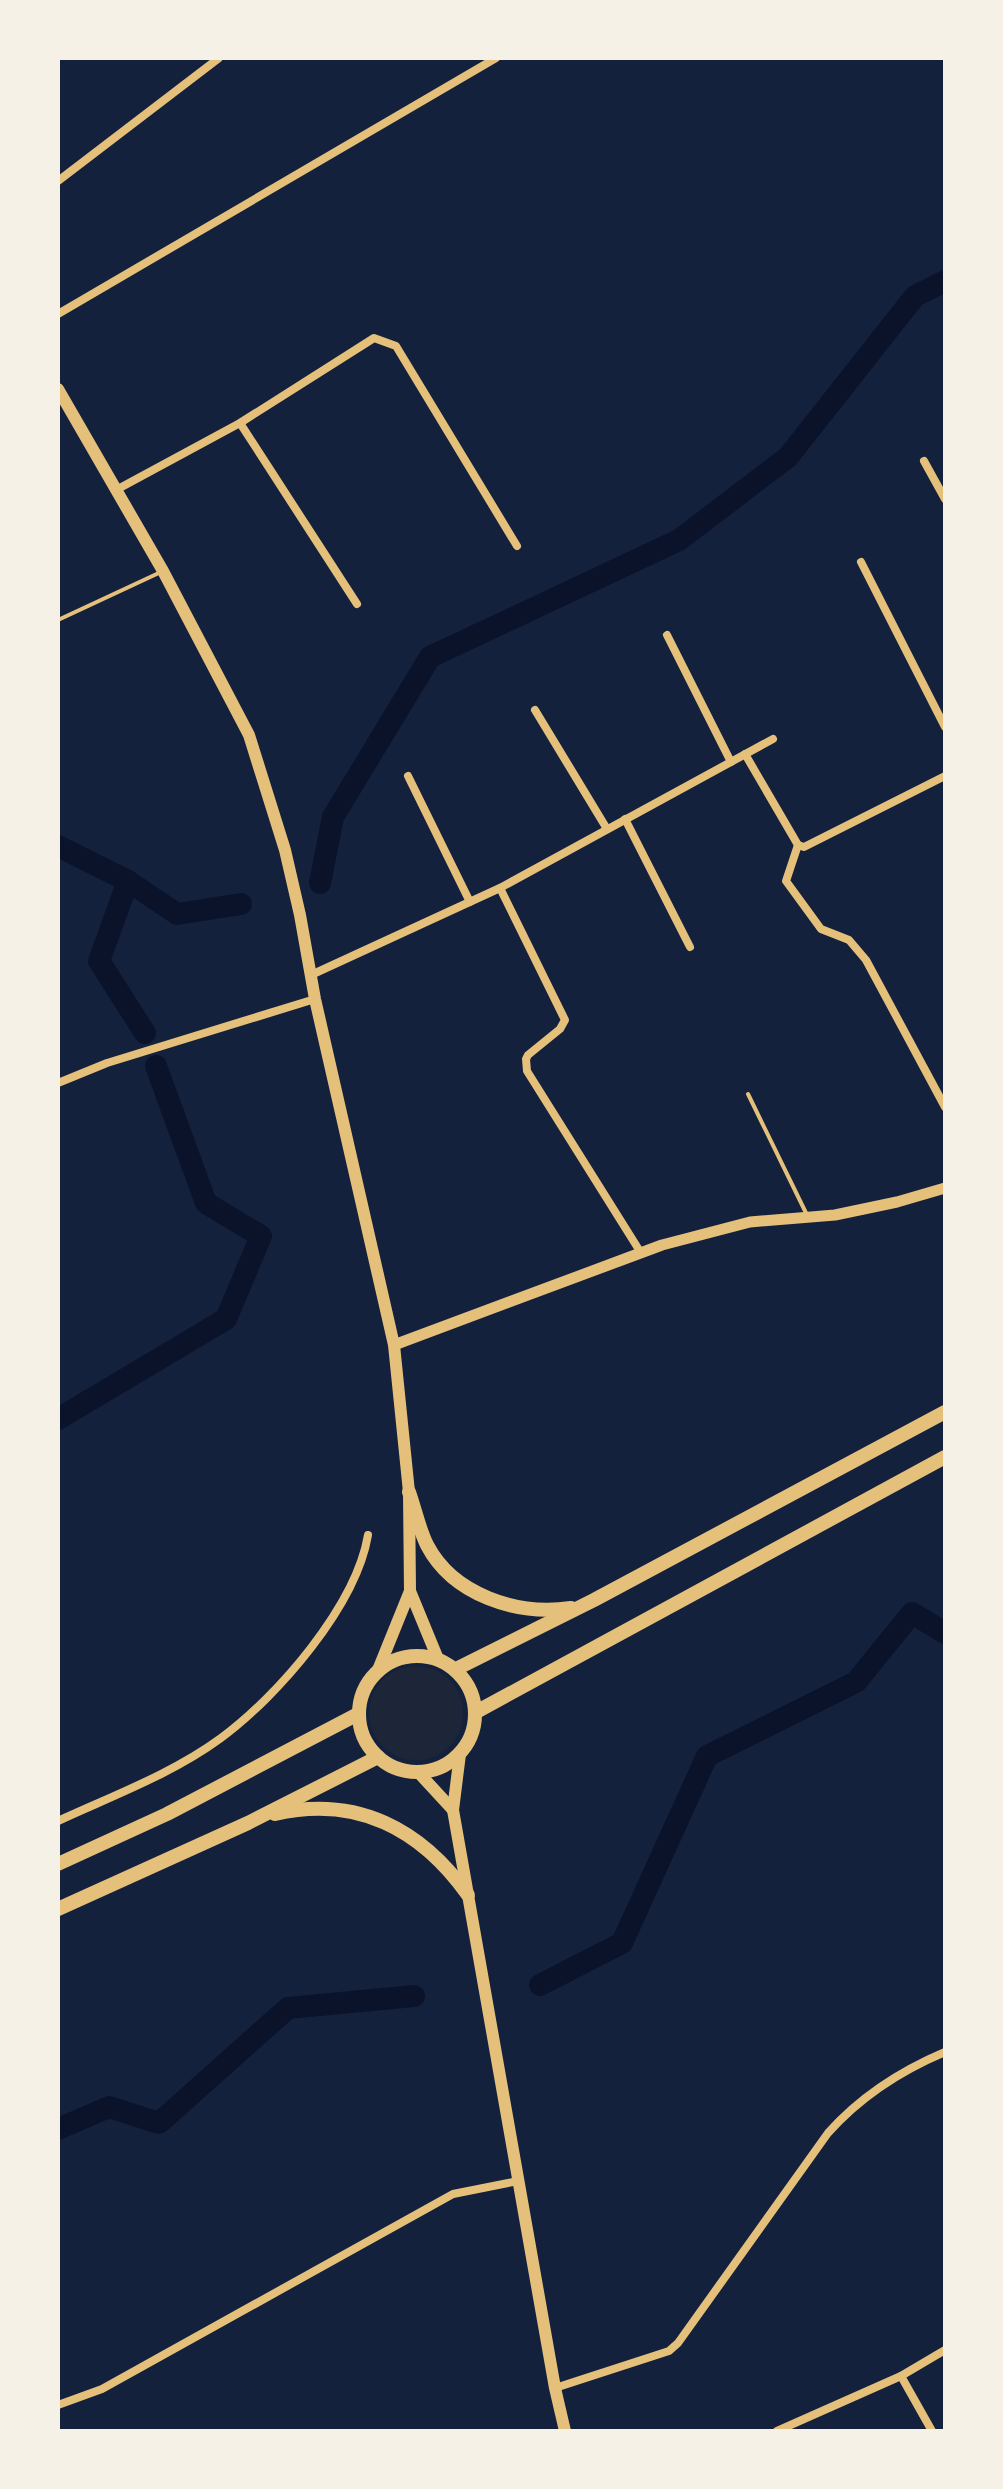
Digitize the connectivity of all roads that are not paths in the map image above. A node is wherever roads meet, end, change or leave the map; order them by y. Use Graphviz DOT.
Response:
graph roads {
  1 [pos="496,58"];
  2 [pos="215,59"];
  3 [pos="58,181"];
  4 [pos="58,314"];
  5 [pos="58,389"];
  6 [pos="240,423"];
  7 [pos="924,461"];
  8 [pos="116,490"];
  9 [pos="945,499"];
  10 [pos="517,546"];
  11 [pos="861,562"];
  12 [pos="163,571"];
  13 [pos="357,604"];
  14 [pos="58,620"];
  15 [pos="667,635"];
  16 [pos="535,710"];
  17 [pos="945,727"];
  18 [pos="773,739"];
  19 [pos="745,754"];
  20 [pos="731,762"];
  21 [pos="408,776"];
  22 [pos="945,776"];
  23 [pos="625,819"];
  24 [pos="607,829"];
  25 [pos="798,845"];
  26 [pos="500,888"];
  27 [pos="470,902"];
  28 [pos="690,947"];
  29 [pos="311,975"];
  30 [pos="315,999"];
  31 [pos="58,1083"];
  32 [pos="748,1094"];
  33 [pos="945,1107"];
  34 [pos="945,1188"];
  35 [pos="808,1217"];
  36 [pos="641,1253"];
  37 [pos="394,1345"];
  38 [pos="945,1412"];
  39 [pos="945,1457"];
  40 [pos="409,1492"];
  41 [pos="368,1535"];
  42 [pos="410,1591"];
  43 [pos="579,1607"];
  44 [pos="438,1659"];
  45 [pos="456,1669"];
  46 [pos="378,1670"];
  47 [pos="476,1712"];
  48 [pos="358,1714"];
  49 [pos="460,1754"];
  50 [pos="378,1757"];
  51 [pos="418,1772"];
  52 [pos="453,1810"];
  53 [pos="58,1821"];
  54 [pos="248,1823"];
  55 [pos="58,1864"];
  56 [pos="468,1895"];
  57 [pos="58,1909"];
  58 [pos="945,2052"];
  59 [pos="518,2181"];
  60 [pos="945,2350"];
  61 [pos="901,2376"];
  62 [pos="555,2388"];
  63 [pos="58,2405"];
  64 [pos="565,2431"];
  65 [pos="777,2431"];
  66 [pos="932,2431"];
  1 -- 4 [label="street"];
  2 -- 3 [label="street"];
  5 -- 8 [label="main road"];
  6 -- 8 [label="street"];
  6 -- 10 [label="street"];
  6 -- 13 [label="street"];
  7 -- 9 [label="street"];
  8 -- 12 [label="main road"];
  11 -- 17 [label="street"];
  12 -- 14 [label="lane"];
  12 -- 29 [label="main road"];
  15 -- 20 [label="street"];
  16 -- 24 [label="street"];
  18 -- 19 [label="street"];
  19 -- 20 [label="street"];
  19 -- 25 [label="street"];
  20 -- 23 [label="street"];
  21 -- 27 [label="street"];
  22 -- 25 [label="street"];
  23 -- 24 [label="street"];
  23 -- 28 [label="street"];
  24 -- 26 [label="street"];
  25 -- 33 [label="street"];
  26 -- 27 [label="street"];
  26 -- 36 [label="street"];
  27 -- 29 [label="street"];
  29 -- 30 [label="main road"];
  30 -- 31 [label="street"];
  30 -- 37 [label="main road"];
  32 -- 35 [label="lane"];
  34 -- 35 [label="street"];
  35 -- 36 [label="street"];
  36 -- 37 [label="street"];
  37 -- 40 [label="main road"];
  38 -- 43 [label="main road"];
  39 -- 47 [label="main road"];
  40 -- 42 [label="main road"];
  40 -- 43 [label="main road"];
  41 -- 53 [label="street"];
  42 -- 44 [label="main road"];
  42 -- 46 [label="main road"];
  43 -- 45 [label="main road"];
  44 -- 45 [label="main road"];
  44 -- 46 [label="main road"];
  45 -- 47 [label="main road"];
  46 -- 48 [label="main road"];
  47 -- 49 [label="main road"];
  48 -- 50 [label="main road"];
  48 -- 55 [label="main road"];
  49 -- 51 [label="main road"];
  49 -- 52 [label="main road"];
  50 -- 51 [label="main road"];
  50 -- 54 [label="main road"];
  51 -- 52 [label="main road"];
  52 -- 56 [label="main road"];
  54 -- 56 [label="main road"];
  54 -- 57 [label="main road"];
  56 -- 59 [label="main road"];
  58 -- 62 [label="street"];
  59 -- 62 [label="main road"];
  59 -- 63 [label="street"];
  60 -- 61 [label="street"];
  61 -- 65 [label="street"];
  61 -- 66 [label="street"];
  62 -- 64 [label="main road"];
}
